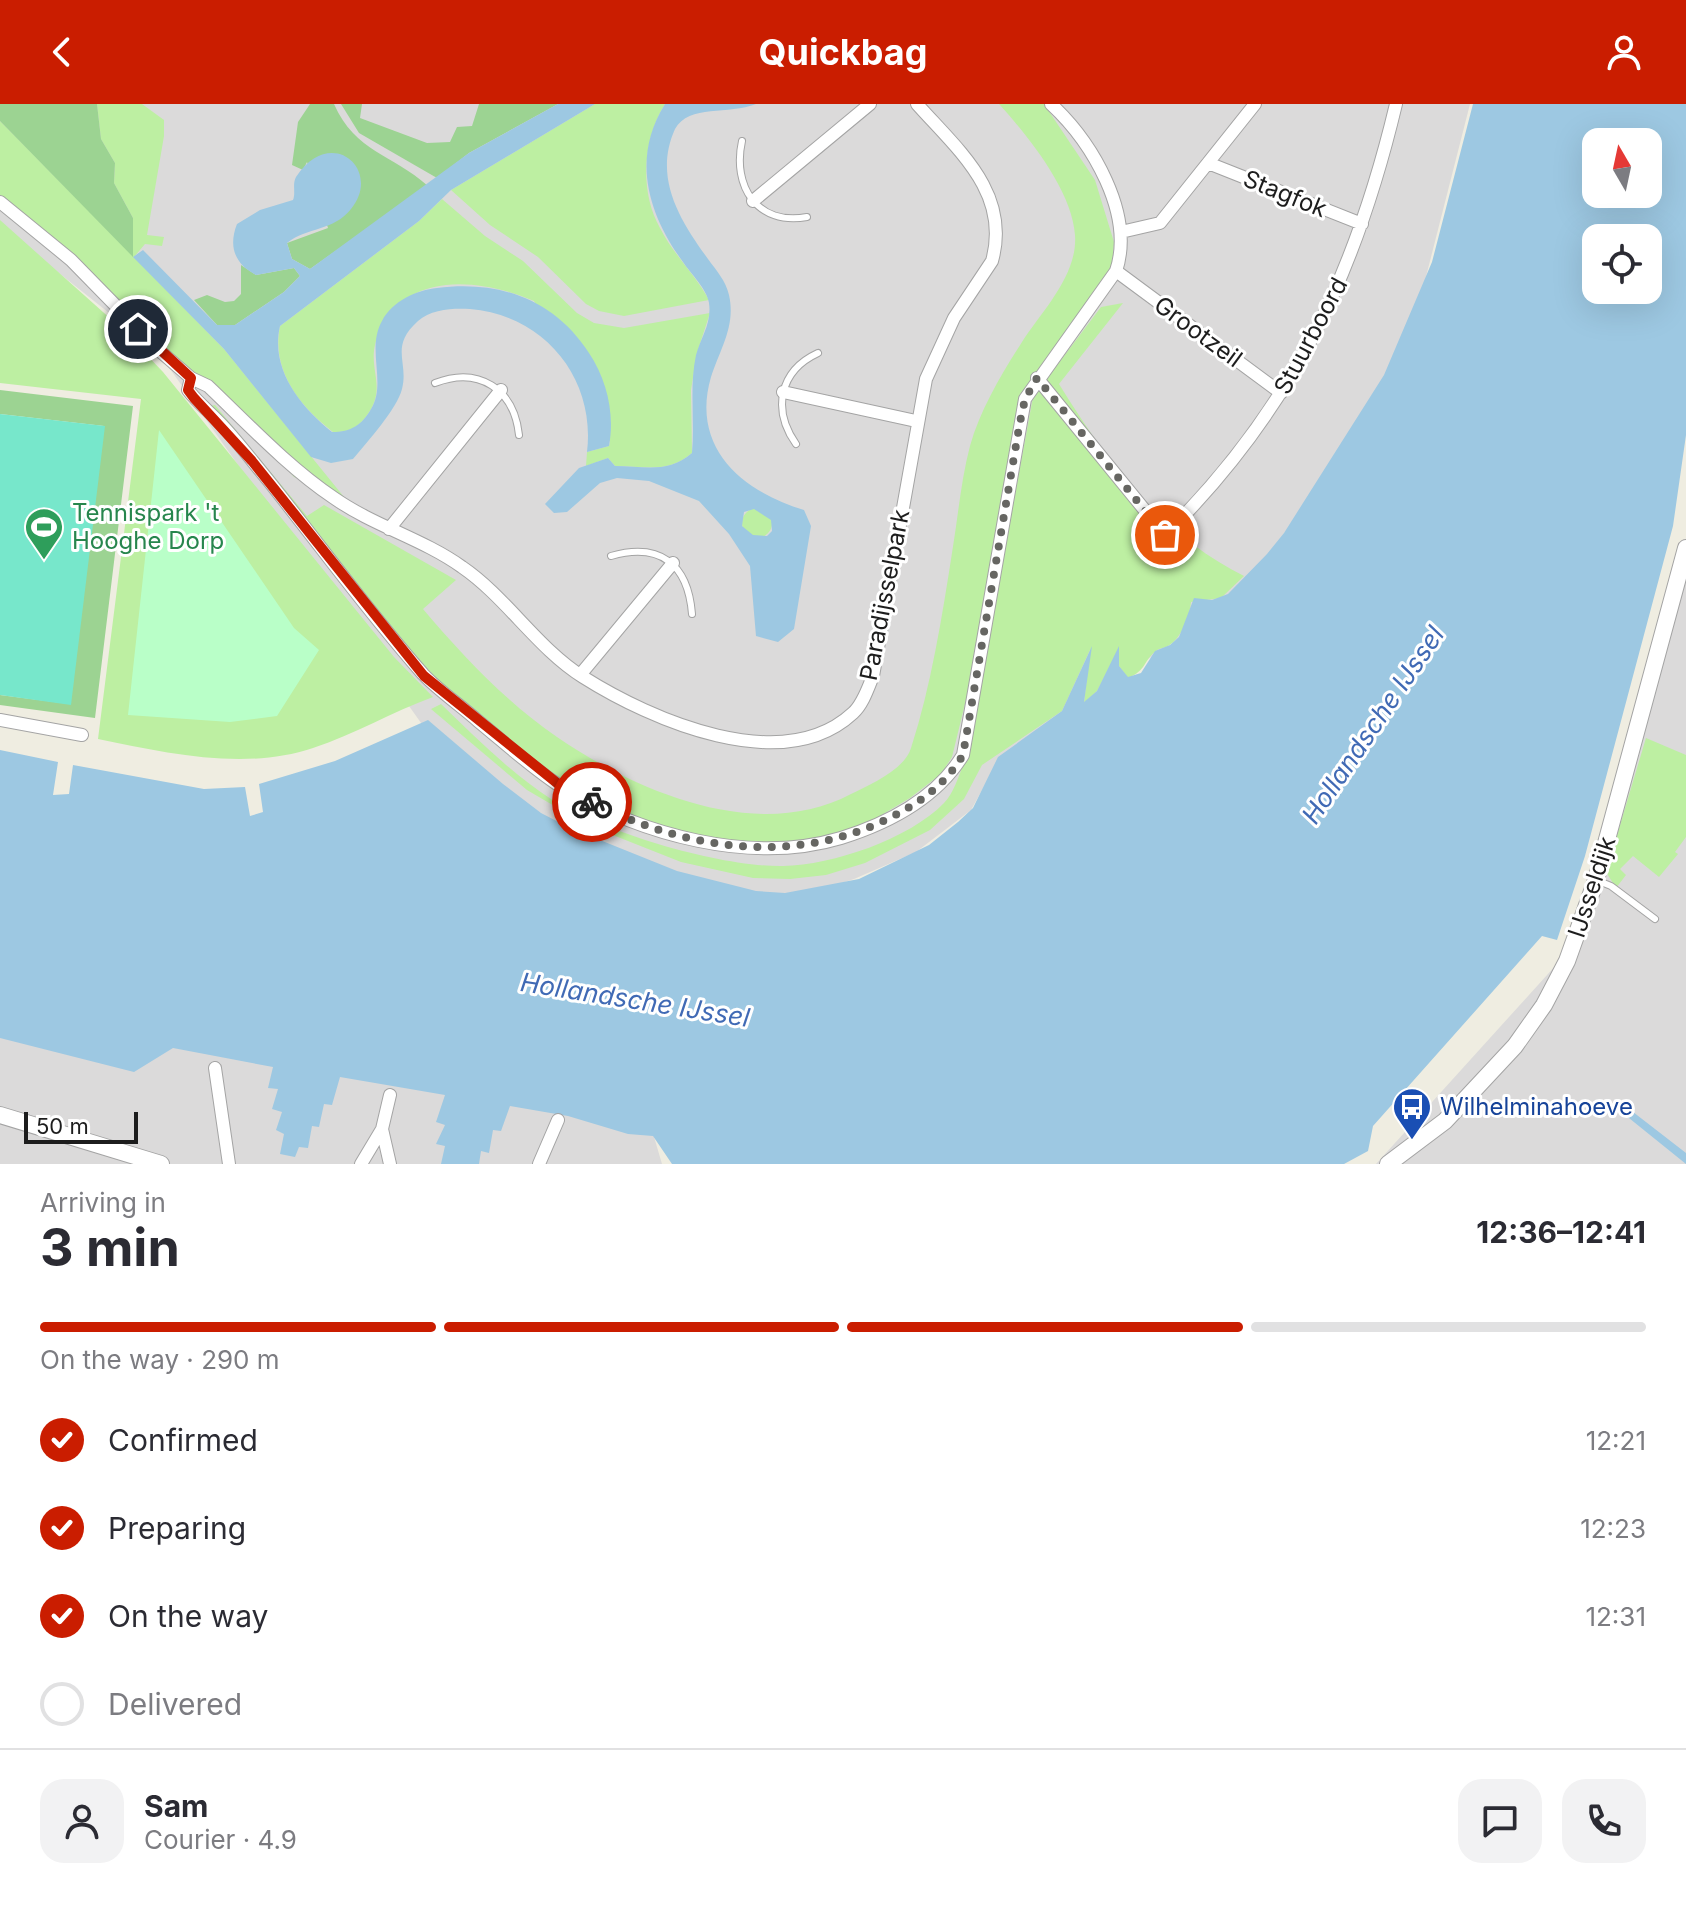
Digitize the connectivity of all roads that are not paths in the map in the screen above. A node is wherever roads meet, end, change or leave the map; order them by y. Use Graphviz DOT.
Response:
graph roads {
  1 [pos="870,104"];
  2 [pos="917,104"];
  3 [pos="1051,104"];
  4 [pos="1255,104"];
  5 [pos="1396,104"];
  6 [pos="742,141"];
  7 [pos="1208,163"];
  8 [pos="753,201"];
  9 [pos="0,202"];
  10 [pos="807,217"];
  11 [pos="1362,224"];
  12 [pos="1121,232"];
  13 [pos="1116,271"];
  14 [pos="818,353"];
  15 [pos="191,378"];
  16 [pos="1037,378"];
  17 [pos="435,383"];
  18 [pos="501,390"];
  19 [pos="783,392"];
  20 [pos="1281,393"];
  21 [pos="916,421"];
  22 [pos="519,435"];
  23 [pos="796,444"];
  24 [pos="389,529"];
  25 [pos="1686,548"];
  26 [pos="611,556"];
  27 [pos="673,563"];
  28 [pos="692,614"];
  29 [pos="580,675"];
  30 [pos="0,720"];
  31 [pos="82,735"];
  32 [pos="1596,880"];
  33 [pos="1655,919"];
  34 [pos="215,1068"];
  35 [pos="390,1095"];
  36 [pos="0,1115"];
  37 [pos="558,1120"];
  38 [pos="382,1129"];
  39 [pos="161,1164"];
  40 [pos="229,1164"];
  41 [pos="361,1164"];
  42 [pos="390,1164"];
  43 [pos="539,1164"];
  44 [pos="1388,1164"];
  1 -- 8 [label="street"];
  2 -- 21 [label="street, Paradijsselpark"];
  3 -- 12 [label="street"];
  4 -- 7 [label="street"];
  5 -- 11 [label="street, Stuurboord"];
  6 -- 8 [label="lane"];
  7 -- 11 [label="street, Stagfok"];
  7 -- 12 [label="street"];
  8 -- 10 [label="lane"];
  9 -- 15 [label="street, Paradijsselpark"];
  11 -- 20 [label="street, Stuurboord"];
  12 -- 13 [label="street"];
  13 -- 16 [label="street"];
  13 -- 20 [label="street, Grootzeil"];
  14 -- 19 [label="lane"];
  15 -- 16 [label="street"];
  15 -- 24 [label="street, Paradijsselpark"];
  16 -- 20 [label="street, Stuurboord"];
  17 -- 18 [label="lane"];
  18 -- 22 [label="lane"];
  18 -- 24 [label="street"];
  19 -- 21 [label="street"];
  19 -- 23 [label="lane"];
  21 -- 29 [label="street, Paradijsselpark"];
  24 -- 29 [label="street, Paradijsselpark"];
  25 -- 32 [label="street, IJsseldijk"];
  26 -- 27 [label="lane"];
  27 -- 28 [label="lane"];
  27 -- 29 [label="street"];
  30 -- 31 [label="street"];
  32 -- 33 [label="lane"];
  32 -- 44 [label="street, IJsseldijk"];
  34 -- 40 [label="street"];
  35 -- 38 [label="street"];
  36 -- 39 [label="street"];
  37 -- 43 [label="street"];
  38 -- 41 [label="street"];
  38 -- 42 [label="street"];
}
